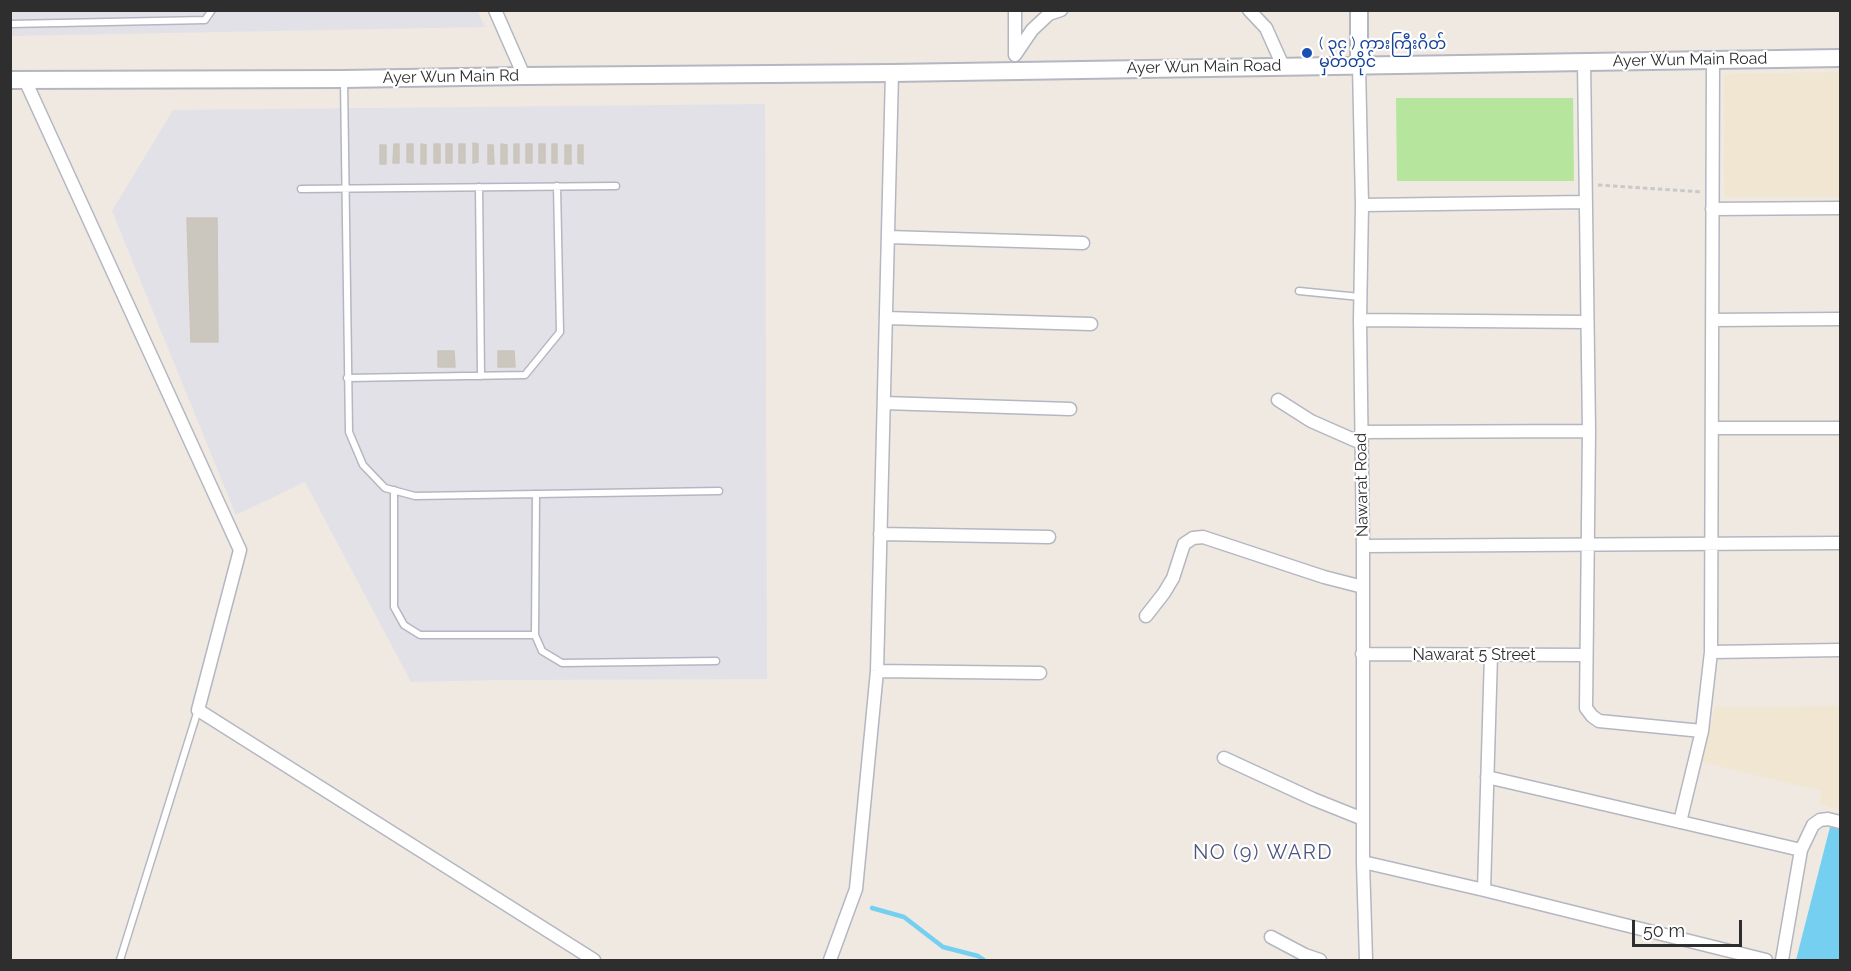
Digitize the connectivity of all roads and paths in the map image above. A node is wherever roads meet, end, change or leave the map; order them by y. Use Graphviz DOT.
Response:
graph roads {
  1 [pos="212,10"];
  2 [pos="495,10"];
  3 [pos="1015,10"];
  4 [pos="1060,10"];
  5 [pos="1249,10"];
  6 [pos="1359,10"];
  7 [pos="10,24"];
  8 [pos="1840,58"];
  9 [pos="1713,60"];
  10 [pos="1584,61"];
  11 [pos="1015,63"];
  12 [pos="1359,65"];
  13 [pos="1283,66"];
  14 [pos="892,73"];
  15 [pos="524,76"];
  16 [pos="344,79"];
  17 [pos="18,80"];
  18 [pos="1586,184"];
  19 [pos="557,186"];
  20 [pos="616,186"];
  21 [pos="479,187"];
  22 [pos="345,188"];
  23 [pos="301,189"];
  24 [pos="1713,192"];
  25 [pos="1586,202"];
  26 [pos="1362,206"];
  27 [pos="1840,207"];
  28 [pos="1712,209"];
  29 [pos="888,237"];
  30 [pos="1083,243"];
  31 [pos="1299,291"];
  32 [pos="1360,297"];
  33 [pos="886,318"];
  34 [pos="1840,319"];
  35 [pos="1360,320"];
  36 [pos="1712,320"];
  37 [pos="1587,322"];
  38 [pos="1091,324"];
  39 [pos="481,376"];
  40 [pos="347,378"];
  41 [pos="1278,400"];
  42 [pos="884,403"];
  43 [pos="1070,409"];
  44 [pos="1712,428"];
  45 [pos="1840,428"];
  46 [pos="1588,431"];
  47 [pos="1361,437"];
  48 [pos="394,490"];
  49 [pos="719,491"];
  50 [pos="536,494"];
  51 [pos="880,534"];
  52 [pos="1049,537"];
  53 [pos="1840,543"];
  54 [pos="1588,545"];
  55 [pos="1711,545"];
  56 [pos="1363,546"];
  57 [pos="1363,587"];
  58 [pos="1146,616"];
  59 [pos="535,635"];
  60 [pos="1840,650"];
  61 [pos="1711,652"];
  62 [pos="1362,654"];
  63 [pos="1491,655"];
  64 [pos="1586,656"];
  65 [pos="716,661"];
  66 [pos="877,671"];
  67 [pos="1040,673"];
  68 [pos="198,710"];
  69 [pos="1702,731"];
  70 [pos="1224,758"];
  71 [pos="1487,777"];
  72 [pos="1363,819"];
  73 [pos="1680,822"];
  74 [pos="1840,822"];
  75 [pos="1801,849"];
  76 [pos="1363,862"];
  77 [pos="1484,890"];
  78 [pos="1271,937"];
  79 [pos="120,960"];
  80 [pos="594,960"];
  81 [pos="830,960"];
  82 [pos="1320,960"];
  83 [pos="1366,960"];
  84 [pos="1766,960"];
  85 [pos="1782,960"];
  1 -- 7 [label="lane"];
  2 -- 15 [label="street"];
  3 -- 11 [label="street"];
  4 -- 11 [label="street"];
  5 -- 13 [label="street"];
  6 -- 12 [label="main road, Nawarat Road"];
  8 -- 9 [label="main road, Ayer Wun Main Road"];
  9 -- 10 [label="main road, Ayer Wun Main Road"];
  9 -- 24 [label="street"];
  10 -- 12 [label="main road, Ayer Wun Main Road"];
  10 -- 18 [label="street"];
  11 -- 13 [label="main road, Ayer Wun Main Road"];
  11 -- 14 [label="main road, Ayer Wun Main Road"];
  12 -- 13 [label="main road, Ayer Wun Main Road"];
  12 -- 26 [label="street, Nawarat Road"];
  14 -- 15 [label="main road, Ayer Wun Main Rd"];
  14 -- 29 [label="street"];
  15 -- 16 [label="main road, Ayer Wun Main Rd"];
  16 -- 17 [label="main road, Ayer Wun Main Rd"];
  16 -- 22 [label="lane"];
  17 -- 68 [label="street"];
  18 -- 24 [label="path"];
  18 -- 25 [label="street"];
  19 -- 20 [label="lane"];
  19 -- 21 [label="lane"];
  19 -- 39 [label="lane"];
  21 -- 22 [label="lane"];
  21 -- 39 [label="lane"];
  22 -- 23 [label="lane"];
  22 -- 40 [label="lane"];
  24 -- 28 [label="street"];
  25 -- 26 [label="street"];
  25 -- 37 [label="street"];
  26 -- 32 [label="street, Nawarat Road"];
  27 -- 28 [label="street"];
  28 -- 36 [label="street"];
  29 -- 30 [label="street"];
  29 -- 33 [label="street"];
  31 -- 32 [label="lane"];
  32 -- 35 [label="street, Nawarat Road"];
  33 -- 38 [label="street"];
  33 -- 42 [label="street"];
  34 -- 36 [label="street"];
  35 -- 37 [label="street"];
  35 -- 47 [label="street, Nawarat Road"];
  36 -- 44 [label="street"];
  37 -- 46 [label="street"];
  39 -- 40 [label="lane"];
  40 -- 48 [label="lane"];
  41 -- 47 [label="street"];
  42 -- 43 [label="street"];
  42 -- 51 [label="street"];
  44 -- 45 [label="street"];
  44 -- 55 [label="street"];
  46 -- 47 [label="street"];
  46 -- 54 [label="street"];
  47 -- 56 [label="street, Nawarat Road"];
  48 -- 50 [label="lane"];
  48 -- 59 [label="lane"];
  49 -- 50 [label="lane"];
  50 -- 59 [label="lane"];
  51 -- 52 [label="street"];
  51 -- 66 [label="street"];
  53 -- 55 [label="street"];
  54 -- 55 [label="street"];
  54 -- 56 [label="street"];
  54 -- 64 [label="street"];
  55 -- 61 [label="street"];
  56 -- 57 [label="street, Nawarat Road"];
  57 -- 58 [label="street"];
  57 -- 62 [label="street, Nawarat Road"];
  59 -- 65 [label="lane"];
  60 -- 61 [label="street"];
  61 -- 69 [label="street"];
  62 -- 63 [label="street, Nawarat 5 Street"];
  62 -- 72 [label="street, Nawarat Road"];
  63 -- 64 [label="street, Nawarat 5 Street"];
  63 -- 71 [label="street"];
  64 -- 69 [label="street"];
  66 -- 67 [label="street"];
  66 -- 81 [label="street"];
  68 -- 79 [label="lane"];
  68 -- 80 [label="street"];
  69 -- 73 [label="street"];
  70 -- 72 [label="street"];
  71 -- 73 [label="street"];
  71 -- 77 [label="street"];
  72 -- 76 [label="street, Nawarat Road"];
  73 -- 75 [label="street"];
  74 -- 75 [label="street"];
  75 -- 85 [label="street"];
  76 -- 77 [label="street"];
  76 -- 83 [label="street, Nawarat Road"];
  77 -- 84 [label="street"];
  78 -- 82 [label="street"];
}
